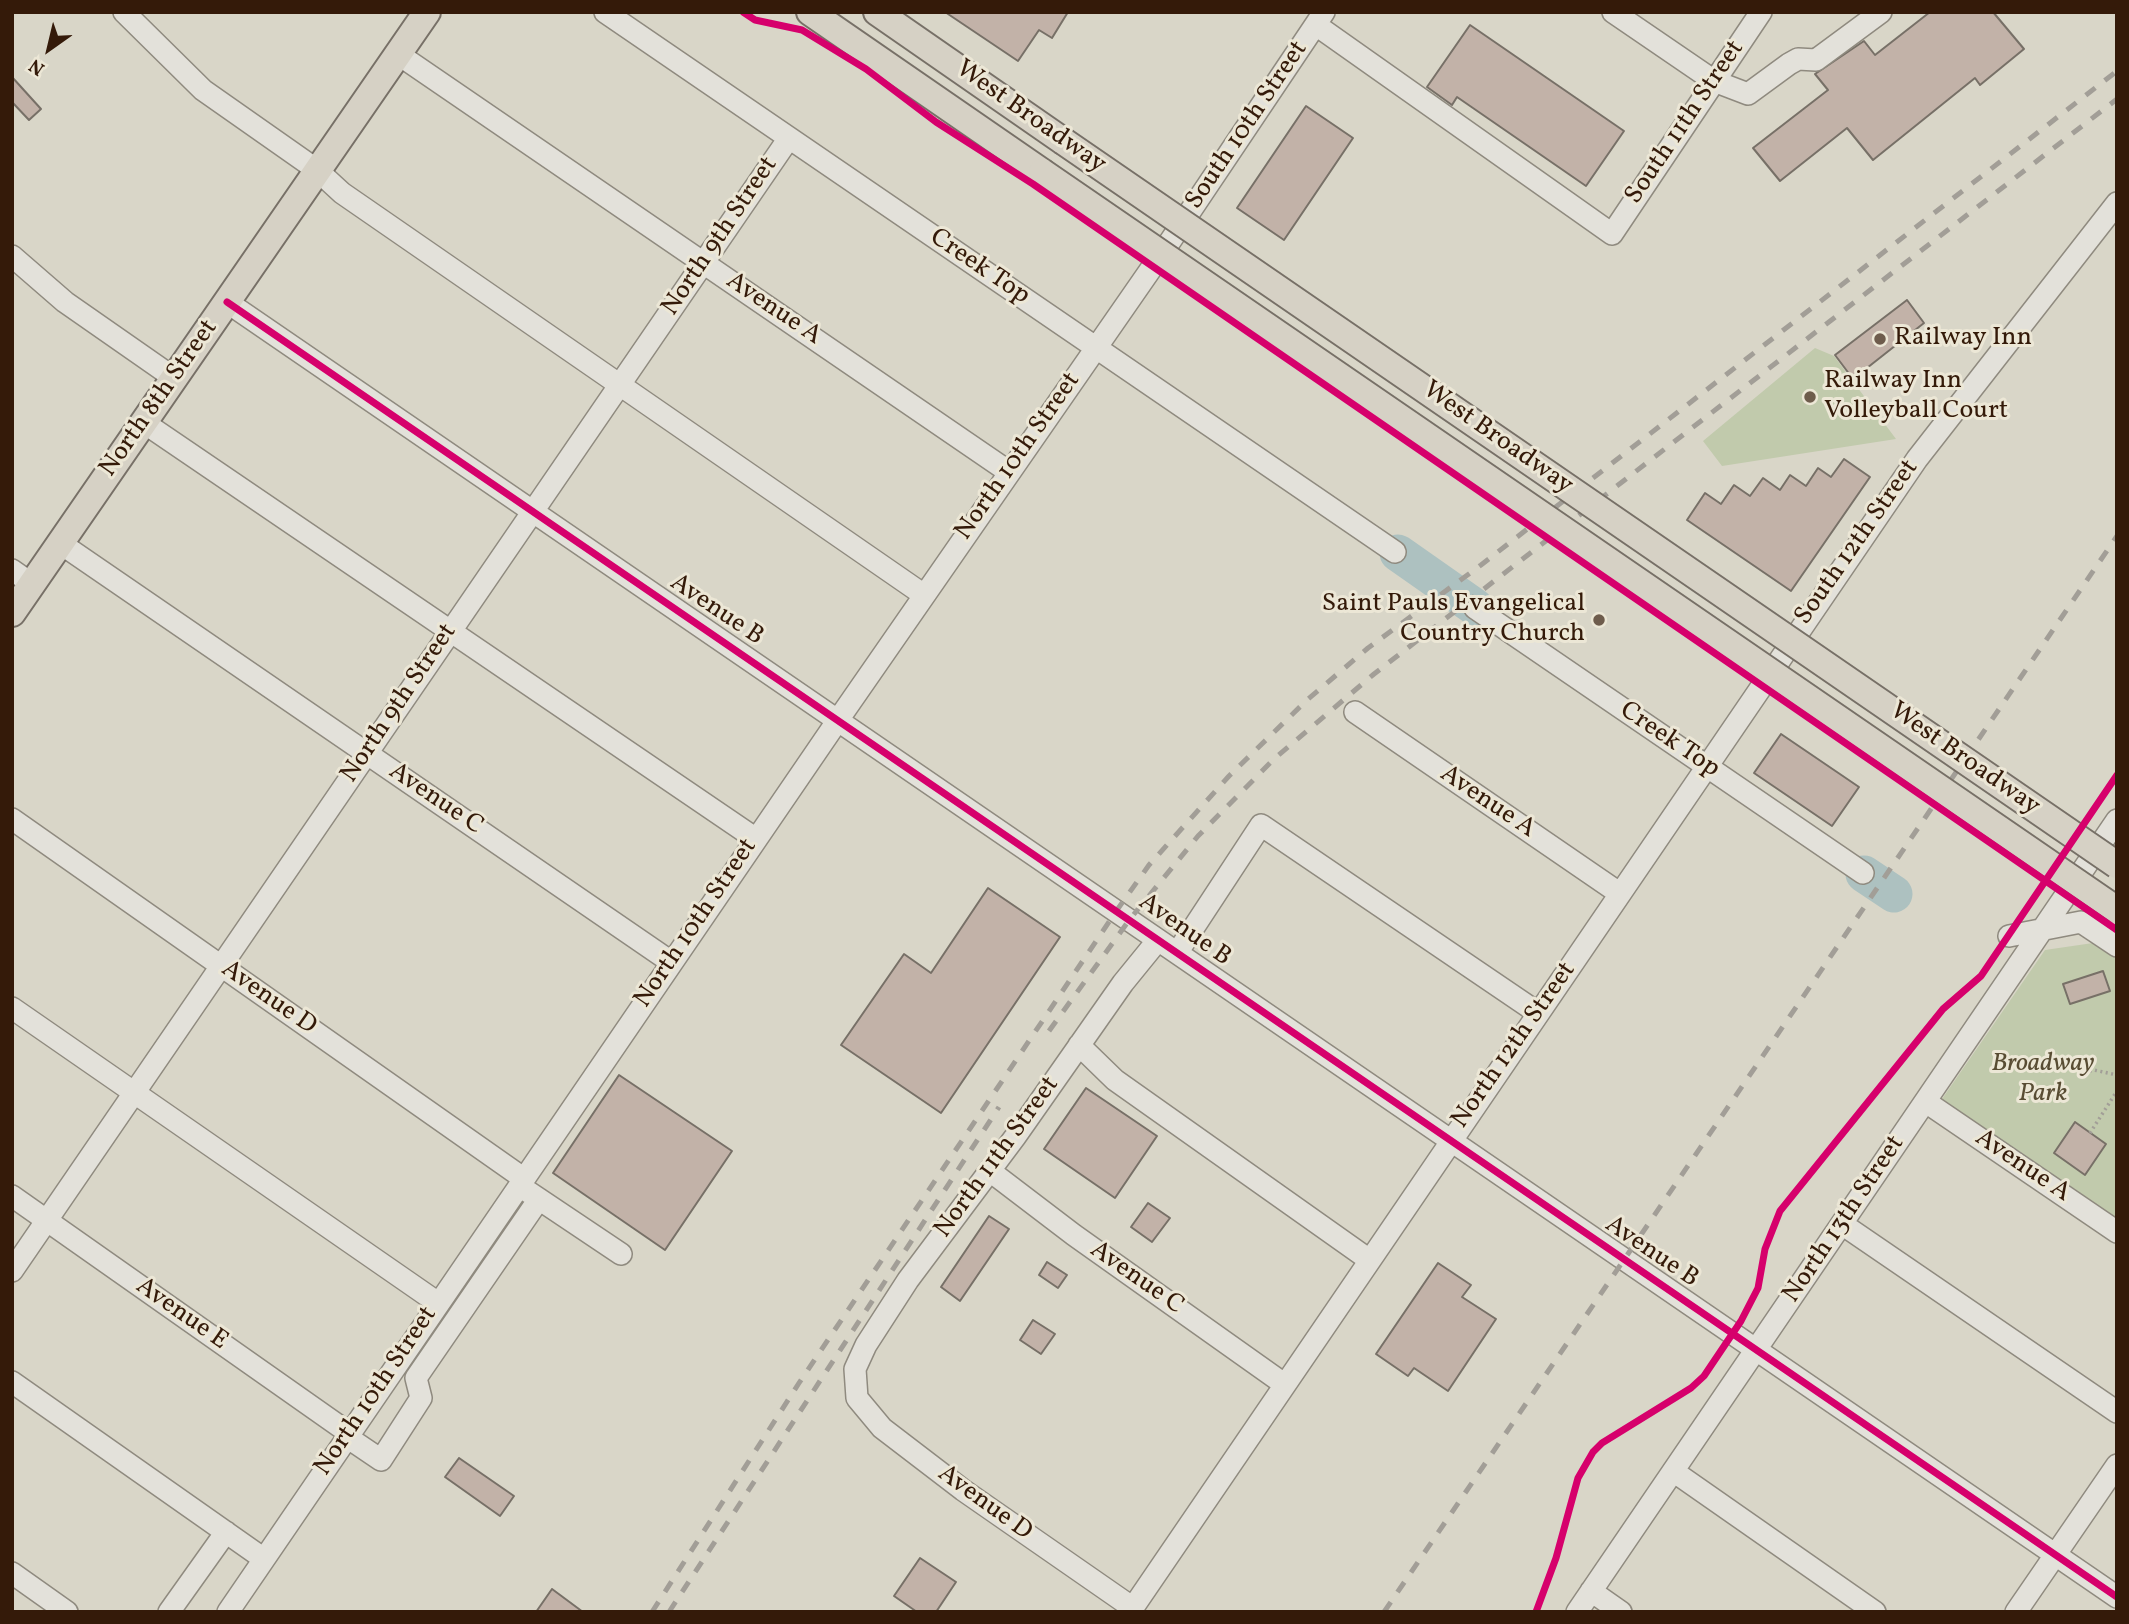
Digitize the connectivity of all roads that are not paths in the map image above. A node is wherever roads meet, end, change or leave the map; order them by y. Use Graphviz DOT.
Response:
graph roads {
  1 [pos="124,12"];
  2 [pos="427,12"];
  3 [pos="605,12"];
  4 [pos="810,12"];
  5 [pos="877,12"];
  6 [pos="1613,12"];
  7 [pos="1761,12"];
  8 [pos="1881,12"];
  9 [pos="1320,19"];
  10 [pos="398,54"];
  11 [pos="1714,81"];
  12 [pos="789,138"];
  13 [pos="317,170"];
  14 [pos="2117,203"];
  15 [pos="1171,240"];
  16 [pos="12,256"];
  17 [pos="703,263"];
  18 [pos="227,302"];
  19 [pos="1095,347"];
  20 [pos="174,378"];
  21 [pos="619,385"];
  22 [pos="143,422"];
  23 [pos="1009,472"];
  24 [pos="533,511"];
  25 [pos="60,542"];
  26 [pos="1395,552"];
  27 [pos="22,577"];
  28 [pos="924,595"];
  29 [pos="1475,608"];
  30 [pos="12,613"];
  31 [pos="451,629"];
  32 [pos="1783,654"];
  33 [pos="1355,712"];
  34 [pos="838,720"];
  35 [pos="366,753"];
  36 [pos="1706,766"];
  37 [pos="12,819"];
  38 [pos="2115,827"];
  39 [pos="756,839"];
  40 [pos="2117,865"];
  41 [pos="1863,873"];
  42 [pos="1619,893"];
  43 [pos="2117,910"];
  44 [pos="2043,931"];
  45 [pos="2009,936"];
  46 [pos="1158,940"];
  47 [pos="2117,946"];
  48 [pos="1177,953"];
  49 [pos="671,962"];
  50 [pos="220,965"];
  51 [pos="12,1008"];
  52 [pos="1538,1013"];
  53 [pos="1079,1045"];
  54 [pos="134,1092"];
  55 [pos="1926,1102"];
  56 [pos="1450,1140"];
  57 [pos="990,1171"];
  58 [pos="521,1182"];
  59 [pos="12,1196"];
  60 [pos="539,1199"];
  61 [pos="46,1220"];
  62 [pos="1842,1224"];
  63 [pos="2117,1232"];
  64 [pos="621,1254"];
  65 [pos="1368,1259"];
  66 [pos="12,1270"];
  67 [pos="438,1303"];
  68 [pos="1756,1350"];
  69 [pos="12,1382"];
  70 [pos="854,1384"];
  71 [pos="1284,1384"];
  72 [pos="2117,1412"];
  73 [pos="348,1435"];
  74 [pos="2117,1465"];
  75 [pos="1673,1471"];
  76 [pos="226,1532"];
  77 [pos="2055,1555"];
  78 [pos="264,1559"];
  79 [pos="12,1573"];
  80 [pos="1591,1591"];
  81 [pos="2117,1597"];
  82 [pos="1132,1610"];
  83 [pos="67,1612"];
  84 [pos="169,1612"];
  85 [pos="228,1612"];
  86 [pos="1577,1612"];
  87 [pos="1621,1612"];
  88 [pos="1875,1612"];
  89 [pos="2016,1612"];
  1 -- 13 [label="street"];
  2 -- 10 [label="main road, North 8th Street"];
  3 -- 12 [label="street, Creek Top"];
  4 -- 43 [label="main road, West Broadway, bridge"];
  5 -- 40 [label="main road, West Broadway, bridge"];
  6 -- 11 [label="street"];
  7 -- 11 [label="street, South 11th Street"];
  8 -- 11 [label="street"];
  9 -- 11 [label="street, South 11th Street"];
  9 -- 15 [label="street, South 10th Street"];
  10 -- 13 [label="main road, North 8th Street"];
  10 -- 17 [label="street, Avenue A"];
  12 -- 17 [label="street, North 9th Street"];
  12 -- 19 [label="street, Creek Top"];
  13 -- 18 [label="main road, North 8th Street"];
  13 -- 21 [label="street"];
  14 -- 32 [label="street, South 12th Street"];
  15 -- 19 [label="street, North 10th Street"];
  16 -- 20 [label="street"];
  17 -- 21 [label="street, North 9th Street"];
  17 -- 23 [label="street, Avenue A"];
  18 -- 20 [label="main road, North 8th Street"];
  18 -- 24 [label="street, Avenue B"];
  19 -- 23 [label="street, North 10th Street"];
  19 -- 26 [label="street, Creek Top"];
  20 -- 22 [label="main road, North 8th Street"];
  21 -- 24 [label="street, North 9th Street"];
  21 -- 28 [label="street"];
  22 -- 25 [label="main road, North 8th Street"];
  22 -- 31 [label="street"];
  23 -- 28 [label="street, North 10th Street"];
  24 -- 31 [label="street, North 9th Street"];
  24 -- 34 [label="street, Avenue B"];
  25 -- 27 [label="main road, North 8th Street"];
  25 -- 35 [label="street, Avenue C"];
  27 -- 30 [label="main road, North 8th Street"];
  28 -- 34 [label="street, North 10th Street"];
  29 -- 36 [label="street, Creek Top"];
  31 -- 35 [label="street, North 9th Street"];
  31 -- 39 [label="street"];
  32 -- 36 [label="street, North 12th Street"];
  33 -- 42 [label="street, Avenue A"];
  34 -- 39 [label="street, North 10th Street"];
  34 -- 46 [label="street, Avenue B"];
  35 -- 49 [label="street, Avenue C"];
  35 -- 50 [label="street, North 9th Street"];
  36 -- 41 [label="street, Creek Top"];
  36 -- 42 [label="street, North 12th Street"];
  37 -- 50 [label="street, Avenue D"];
  38 -- 44 [label="street, North 13th Street"];
  39 -- 49 [label="street, North 10th Street"];
  42 -- 52 [label="street, North 12th Street"];
  44 -- 45 [label="street"];
  44 -- 47 [label="street"];
  44 -- 55 [label="street, North 13th Street"];
  46 -- 48 [label="street, Avenue B"];
  46 -- 53 [label="street, North 11th Street"];
  48 -- 52 [label="street"];
  48 -- 56 [label="street, Avenue B"];
  49 -- 58 [label="street, North 10th Street"];
  50 -- 54 [label="street, North 9th Street"];
  50 -- 58 [label="street, Avenue D"];
  51 -- 54 [label="street"];
  52 -- 56 [label="street, North 12th Street"];
  53 -- 57 [label="street, North 11th Street"];
  53 -- 65 [label="street"];
  54 -- 61 [label="street, North 9th Street"];
  54 -- 67 [label="street"];
  55 -- 62 [label="street, North 13th Street"];
  55 -- 63 [label="street, Avenue A"];
  56 -- 65 [label="street, North 12th Street"];
  56 -- 68 [label="street, Avenue B"];
  57 -- 70 [label="street, North 11th Street"];
  57 -- 71 [label="street, Avenue C"];
  58 -- 60 [label="street, Avenue D"];
  58 -- 67 [label="street, North 10th Street"];
  59 -- 61 [label="street, Avenue E"];
  60 -- 64 [label="street, Avenue D"];
  60 -- 73 [label="street, Avenue E"];
  61 -- 66 [label="street, North 9th Street"];
  61 -- 73 [label="street, Avenue E"];
  62 -- 68 [label="street, North 13th Street"];
  62 -- 72 [label="street"];
  65 -- 71 [label="street, North 12th Street"];
  67 -- 73 [label="street, North 10th Street"];
  68 -- 75 [label="street, North 13th Street"];
  68 -- 77 [label="street, Avenue B"];
  69 -- 76 [label="street"];
  70 -- 82 [label="street, Avenue D"];
  71 -- 82 [label="street, North 12th Street"];
  73 -- 78 [label="street, North 10th Street"];
  74 -- 77 [label="street"];
  75 -- 80 [label="street, North 13th Street"];
  75 -- 88 [label="street"];
  76 -- 78 [label="street"];
  76 -- 84 [label="street"];
  77 -- 81 [label="street, Avenue B"];
  77 -- 89 [label="street"];
  78 -- 85 [label="street, North 10th Street"];
  79 -- 83 [label="street"];
  80 -- 86 [label="street, North 13th Street"];
  80 -- 87 [label="street"];
}
